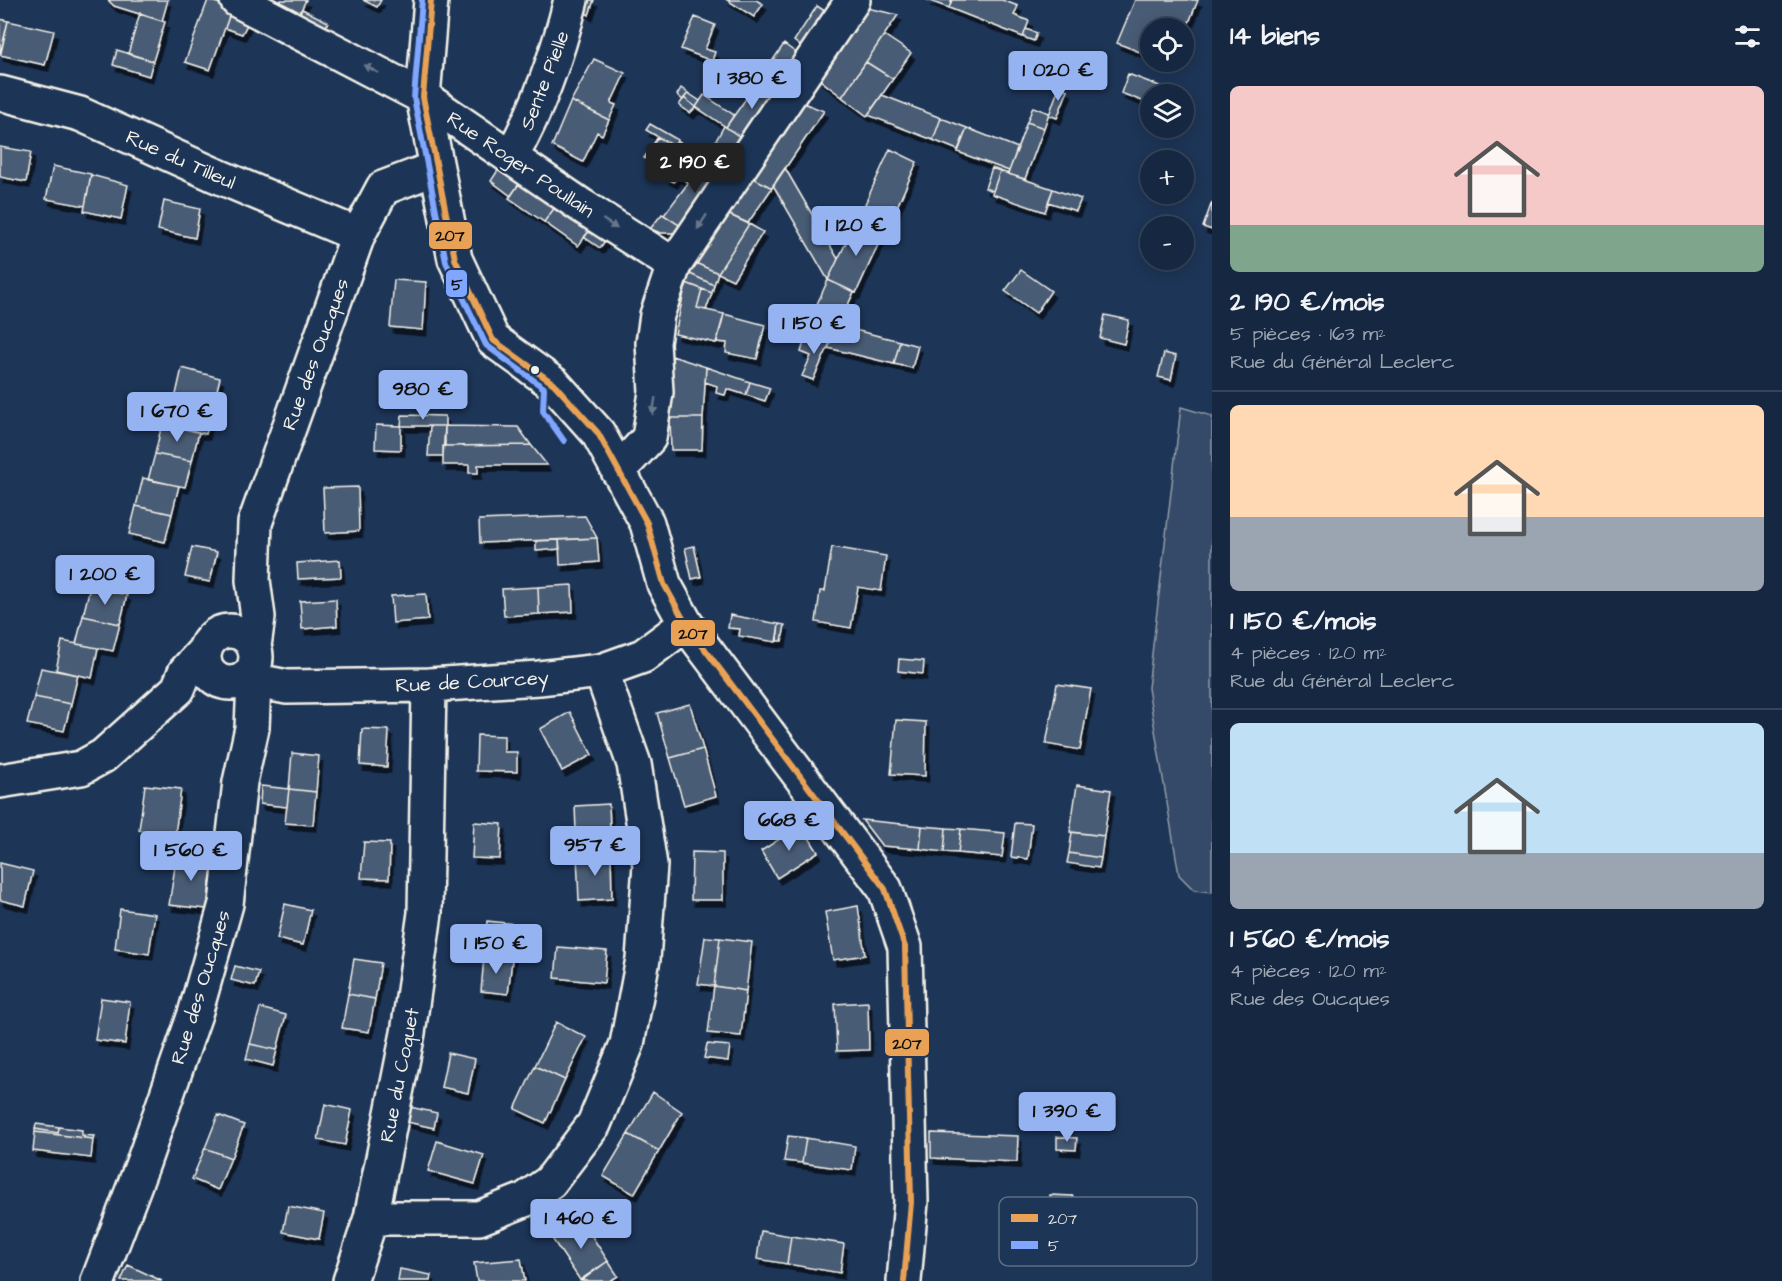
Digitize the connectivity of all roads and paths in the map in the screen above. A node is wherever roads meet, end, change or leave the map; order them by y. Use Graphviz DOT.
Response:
graph roads {
  1 [pos="237,0"];
  2 [pos="431,0"];
  3 [pos="571,0"];
  4 [pos="853,0"];
  5 [pos="0,93"];
  6 [pos="423,97"];
  7 [pos="511,157"];
  8 [pos="436,168"];
  9 [pos="358,235"];
  10 [pos="674,265"];
  11 [pos="516,358"];
  12 [pos="554,384"];
  13 [pos="577,410"];
  14 [pos="616,466"];
  15 [pos="253,580"];
  16 [pos="686,624"];
  17 [pos="228,665"];
  18 [pos="601,671"];
  19 [pos="429,685"];
  20 [pos="0,781"];
  21 [pos="371,1218"];
  22 [pos="98,1281"];
  23 [pos="350,1281"];
  24 [pos="904,1281"];
  6 -- 1 [label="street, Rue Roger Poullain, one-way"];
  2 -- 6 [label="street"];
  3 -- 7 [label="street, Sente Pielle"];
  4 -- 10 [label="street, one-way"];
  5 -- 9 [label="street, Rue du Tilleul"];
  6 -- 7 [label="street, Rue Roger Poullain"];
  6 -- 8 [label="street"];
  7 -- 10 [label="street, Rue Roger Poullain, one-way"];
  8 -- 9 [label="street, Rue des Oucques"];
  8 -- 11 [label="street"];
  9 -- 15 [label="street, Rue des Oucques"];
  10 -- 14 [label="street, one-way"];
  11 -- 12 [label="street"];
  11 -- 13 [label="street"];
  12 -- 13 [label="street"];
  12 -- 14 [label="street"];
  13 -- 14 [label="street"];
  14 -- 16 [label="street"];
  15 -- 17 [label="street, Rue des Oucques"];
  15 -- 17 [label="street, Rue des Oucques"];
  16 -- 18 [label="street, Rue de Courcey"];
  16 -- 24 [label="street"];
  17 -- 19 [label="street, Rue de Courcey"];
  17 -- 20 [label="street"];
  17 -- 22 [label="street, Rue des Oucques"];
  18 -- 19 [label="street, Rue de Courcey"];
  18 -- 21 [label="street"];
  19 -- 21 [label="street, Rue du Coquet"];
  21 -- 23 [label="street, Rue du Coquet"];
}
